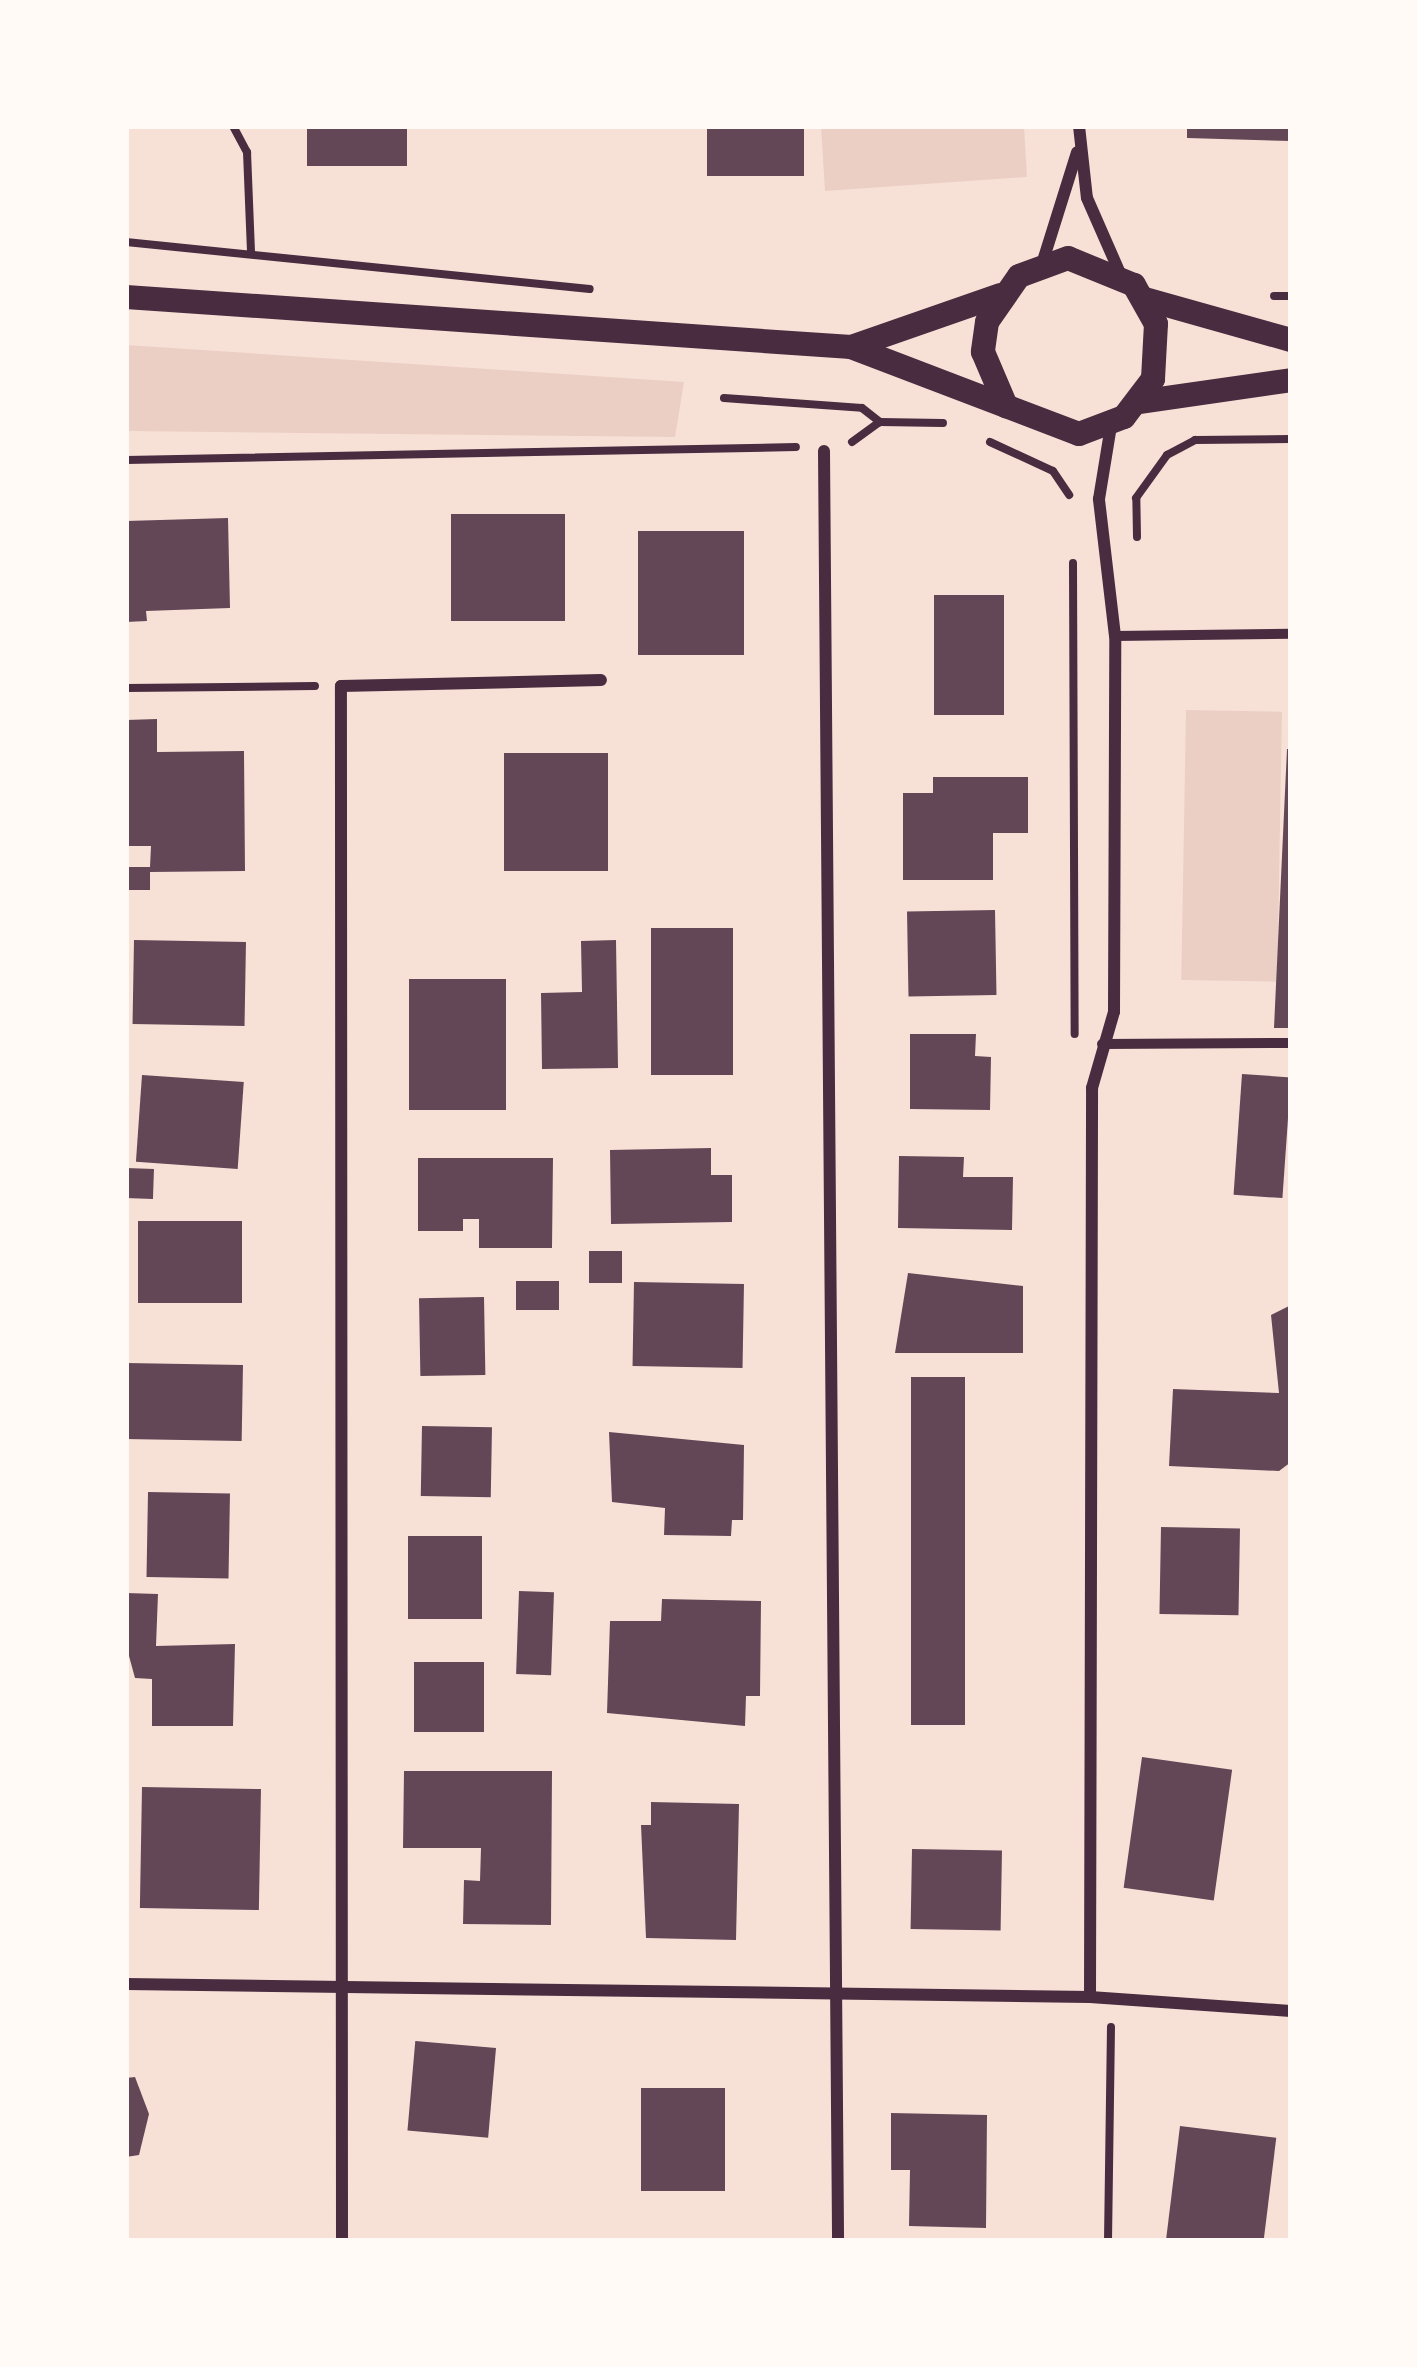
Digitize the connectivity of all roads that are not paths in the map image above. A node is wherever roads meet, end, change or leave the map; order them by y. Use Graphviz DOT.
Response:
graph roads {
  1 [pos="1079,132"];
  2 [pos="1042,264"];
  3 [pos="1120,273"];
  4 [pos="1000,295"];
  5 [pos="126,297"];
  6 [pos="1145,299"];
  7 [pos="1291,340"];
  8 [pos="850,347"];
  9 [pos="1291,380"];
  10 [pos="1139,402"];
  11 [pos="1006,406"];
  12 [pos="1111,424"];
  13 [pos="824,451"];
  14 [pos="1291,634"];
  15 [pos="1115,636"];
  16 [pos="601,680"];
  17 [pos="1291,1042"];
  18 [pos="1102,1044"];
  19 [pos="126,1984"];
  20 [pos="344,1987"];
  21 [pos="840,1993"];
  22 [pos="1090,1997"];
  23 [pos="1291,2011"];
  24 [pos="342,2241"];
  25 [pos="838,2241"];
  1 -- 2 [label="street"];
  1 -- 3 [label="street"];
  2 -- 3 [label="main road"];
  2 -- 4 [label="main road"];
  3 -- 6 [label="main road"];
  4 -- 8 [label="main road"];
  4 -- 11 [label="main road"];
  5 -- 8 [label="main road"];
  6 -- 7 [label="main road"];
  6 -- 10 [label="main road"];
  8 -- 11 [label="main road"];
  9 -- 10 [label="main road"];
  10 -- 12 [label="main road"];
  11 -- 12 [label="main road"];
  12 -- 15 [label="street"];
  13 -- 21 [label="street"];
  14 -- 15 [label="street"];
  15 -- 18 [label="street"];
  16 -- 20 [label="street"];
  17 -- 18 [label="street"];
  18 -- 22 [label="street"];
  19 -- 20 [label="street"];
  20 -- 21 [label="street"];
  20 -- 24 [label="street"];
  21 -- 22 [label="street"];
  21 -- 25 [label="street"];
  22 -- 23 [label="street"];
}
